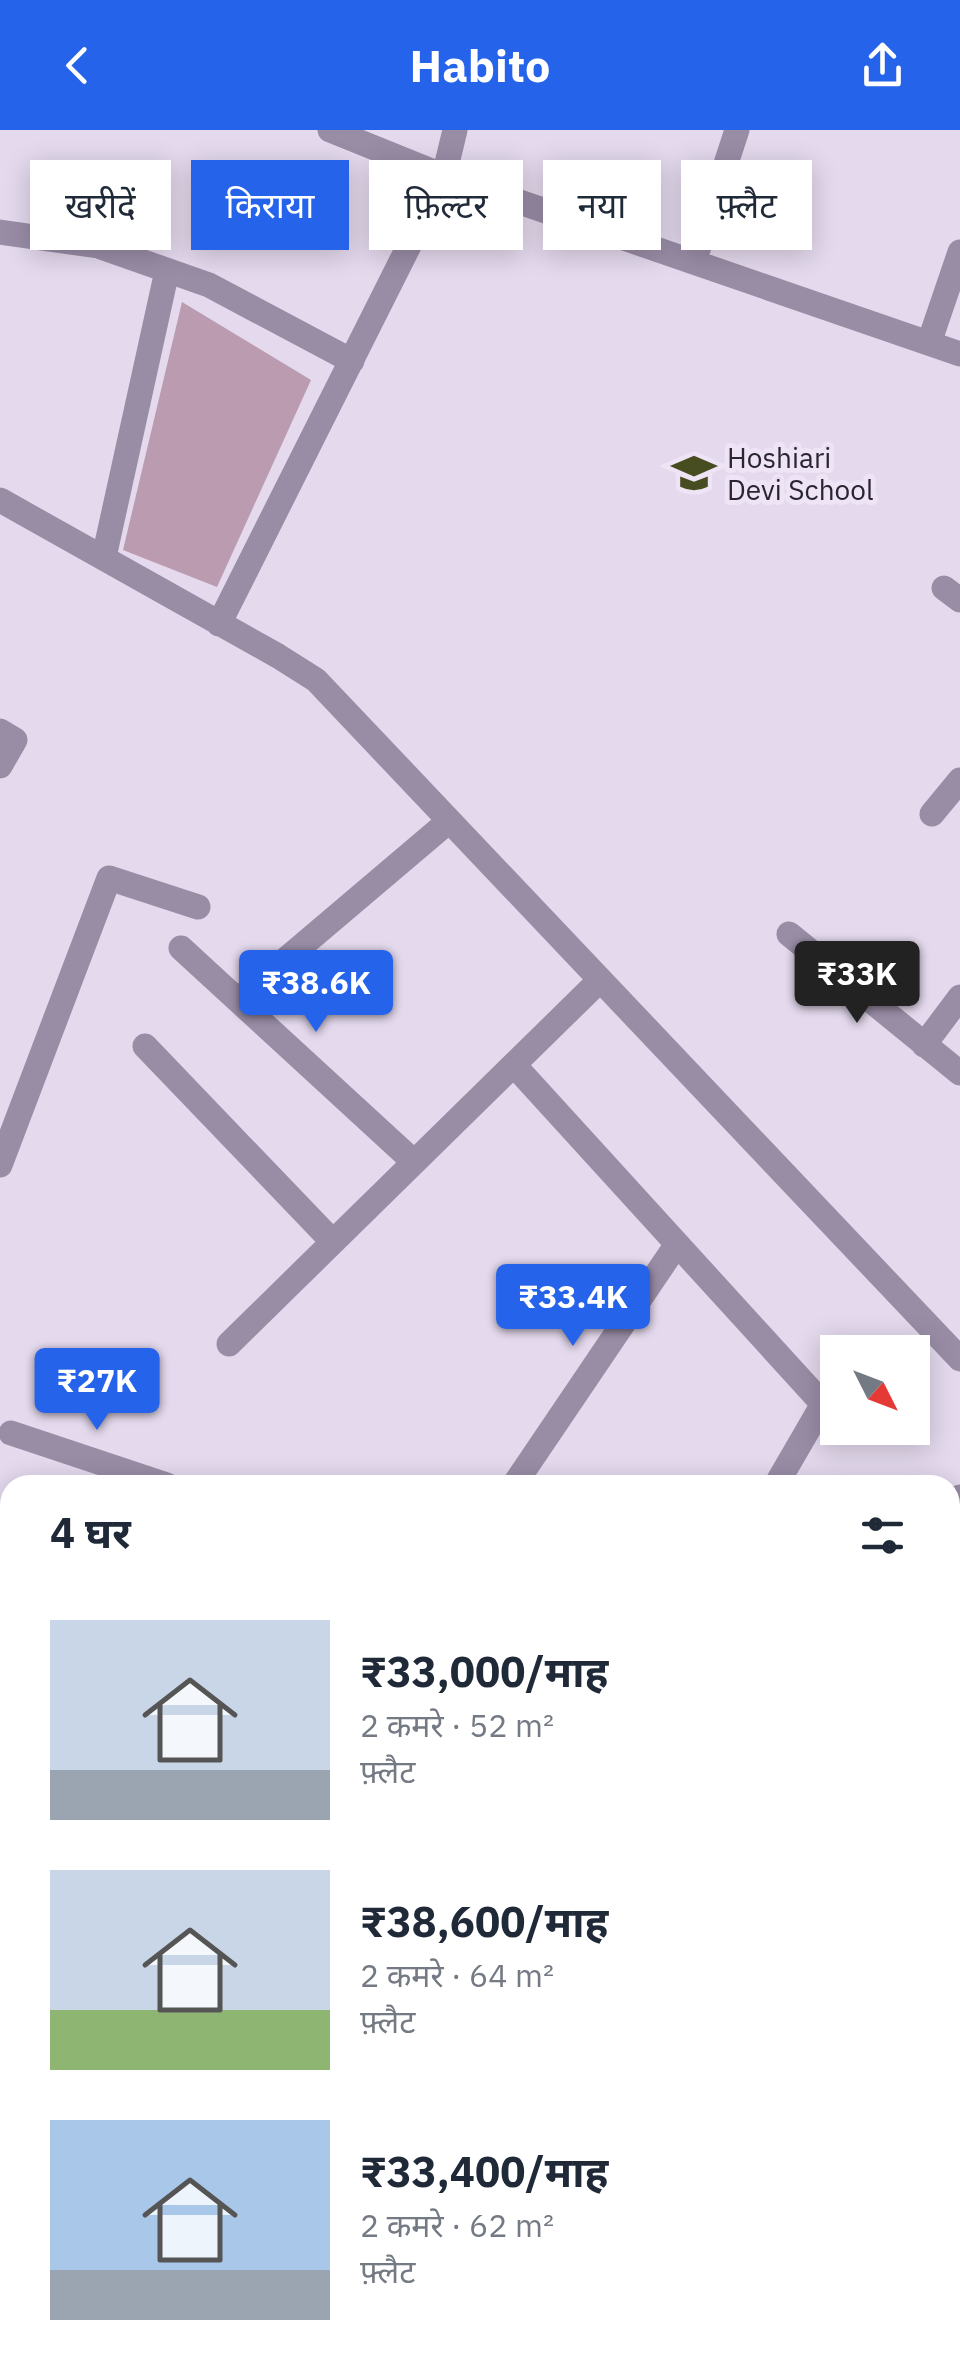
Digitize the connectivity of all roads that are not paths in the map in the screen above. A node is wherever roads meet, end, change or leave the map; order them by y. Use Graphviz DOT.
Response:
graph roads {
  1 [pos="330,130"];
  2 [pos="454,130"];
  3 [pos="737,130"];
  4 [pos="404,160"];
  5 [pos="447,160"];
  6 [pos="523,203"];
  7 [pos="0,232"];
  8 [pos="407,250"];
  9 [pos="960,252"];
  10 [pos="694,262"];
  11 [pos="167,271"];
  12 [pos="929,343"];
  13 [pos="960,354"];
  14 [pos="352,361"];
  15 [pos="0,500"];
  16 [pos="104,557"];
  17 [pos="219,624"];
  18 [pos="0,730"];
  19 [pos="0,766"];
  20 [pos="960,780"];
  21 [pos="932,814"];
  22 [pos="449,821"];
  23 [pos="198,907"];
  24 [pos="789,934"];
  25 [pos="181,948"];
  26 [pos="599,981"];
  27 [pos="960,997"];
  28 [pos="238,1000"];
  29 [pos="924,1045"];
  30 [pos="145,1046"];
  31 [pos="514,1065"];
  32 [pos="960,1073"];
  33 [pos="414,1162"];
  34 [pos="0,1165"];
  35 [pos="333,1242"];
  36 [pos="678,1244"];
  37 [pos="229,1344"];
  38 [pos="960,1359"];
  39 [pos="10,1433"];
  40 [pos="137,1475"];
  41 [pos="521,1475"];
  42 [pos="782,1475"];
  1 -- 4 [label="street"];
  2 -- 5 [label="street"];
  3 -- 10 [label="street"];
  6 -- 10 [label="street"];
  7 -- 11 [label="street"];
  8 -- 14 [label="street"];
  9 -- 12 [label="street"];
  10 -- 12 [label="street"];
  11 -- 14 [label="street"];
  11 -- 16 [label="street"];
  12 -- 13 [label="street"];
  14 -- 17 [label="street"];
  15 -- 16 [label="street"];
  16 -- 17 [label="street"];
  17 -- 22 [label="street"];
  18 -- 19 [label="street"];
  20 -- 21 [label="street"];
  22 -- 26 [label="street"];
  22 -- 28 [label="street"];
  23 -- 34 [label="street"];
  24 -- 29 [label="street"];
  25 -- 28 [label="street"];
  26 -- 31 [label="street"];
  26 -- 38 [label="street"];
  27 -- 29 [label="street"];
  28 -- 33 [label="street"];
  29 -- 32 [label="street"];
  30 -- 35 [label="street"];
  31 -- 33 [label="street"];
  31 -- 36 [label="street"];
  33 -- 35 [label="street"];
  35 -- 37 [label="street"];
  36 -- 41 [label="street"];
  36 -- 42 [label="street"];
  39 -- 40 [label="street"];
}
